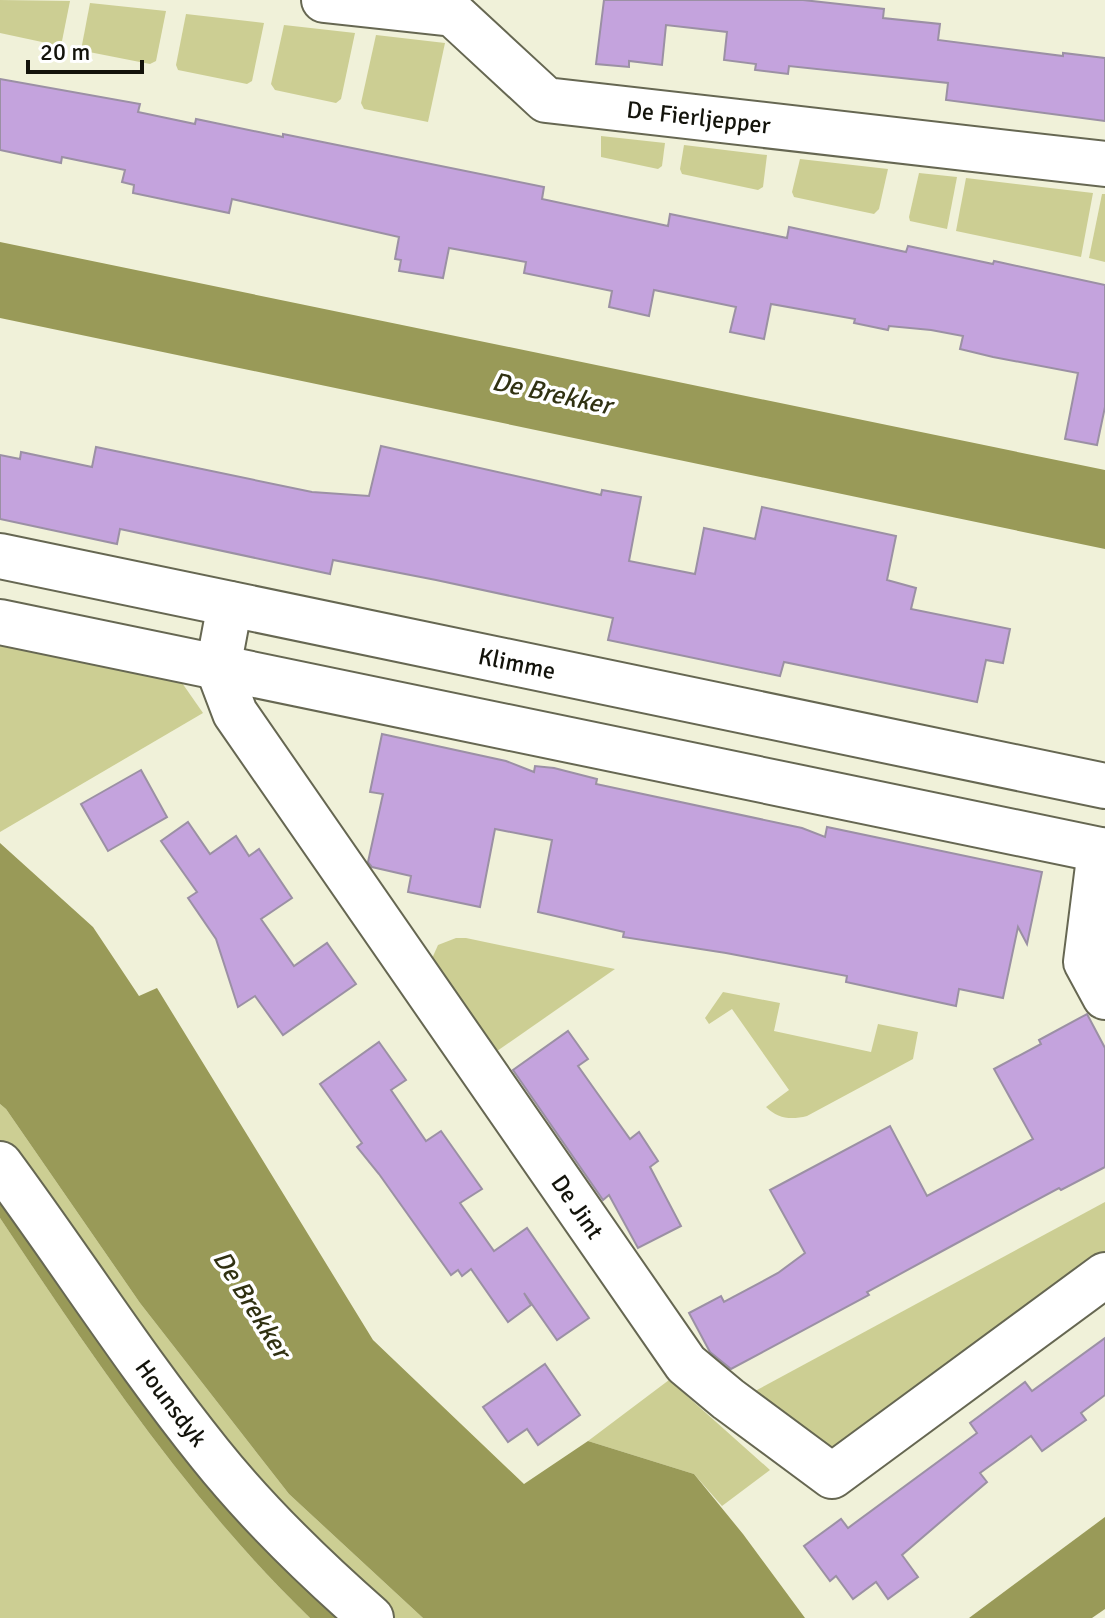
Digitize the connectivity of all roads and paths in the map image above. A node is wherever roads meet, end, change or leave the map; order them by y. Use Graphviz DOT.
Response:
graph roads {
  1 [pos="324,0"];
  2 [pos="1105,164"];
  3 [pos="0,556"];
  4 [pos="230,604"];
  5 [pos="0,622"];
  6 [pos="218,668"];
  7 [pos="1036,771"];
  8 [pos="1105,786"];
  9 [pos="1022,834"];
  10 [pos="1103,850"];
  11 [pos="1105,997"];
  12 [pos="0,1164"];
  13 [pos="1105,1275"];
  14 [pos="371,1618"];
  1 -- 2 [label="street, De Fierljepper"];
  3 -- 4 [label="street, Klimme"];
  4 -- 6 [label="street"];
  4 -- 7 [label="street, Klimme"];
  5 -- 6 [label="street"];
  6 -- 9 [label="street"];
  6 -- 13 [label="street, De Jint"];
  7 -- 8 [label="street, Klimme"];
  7 -- 9 [label="street"];
  9 -- 10 [label="street"];
  10 -- 11 [label="street"];
  12 -- 14 [label="street, Hounsdyk"];
}
